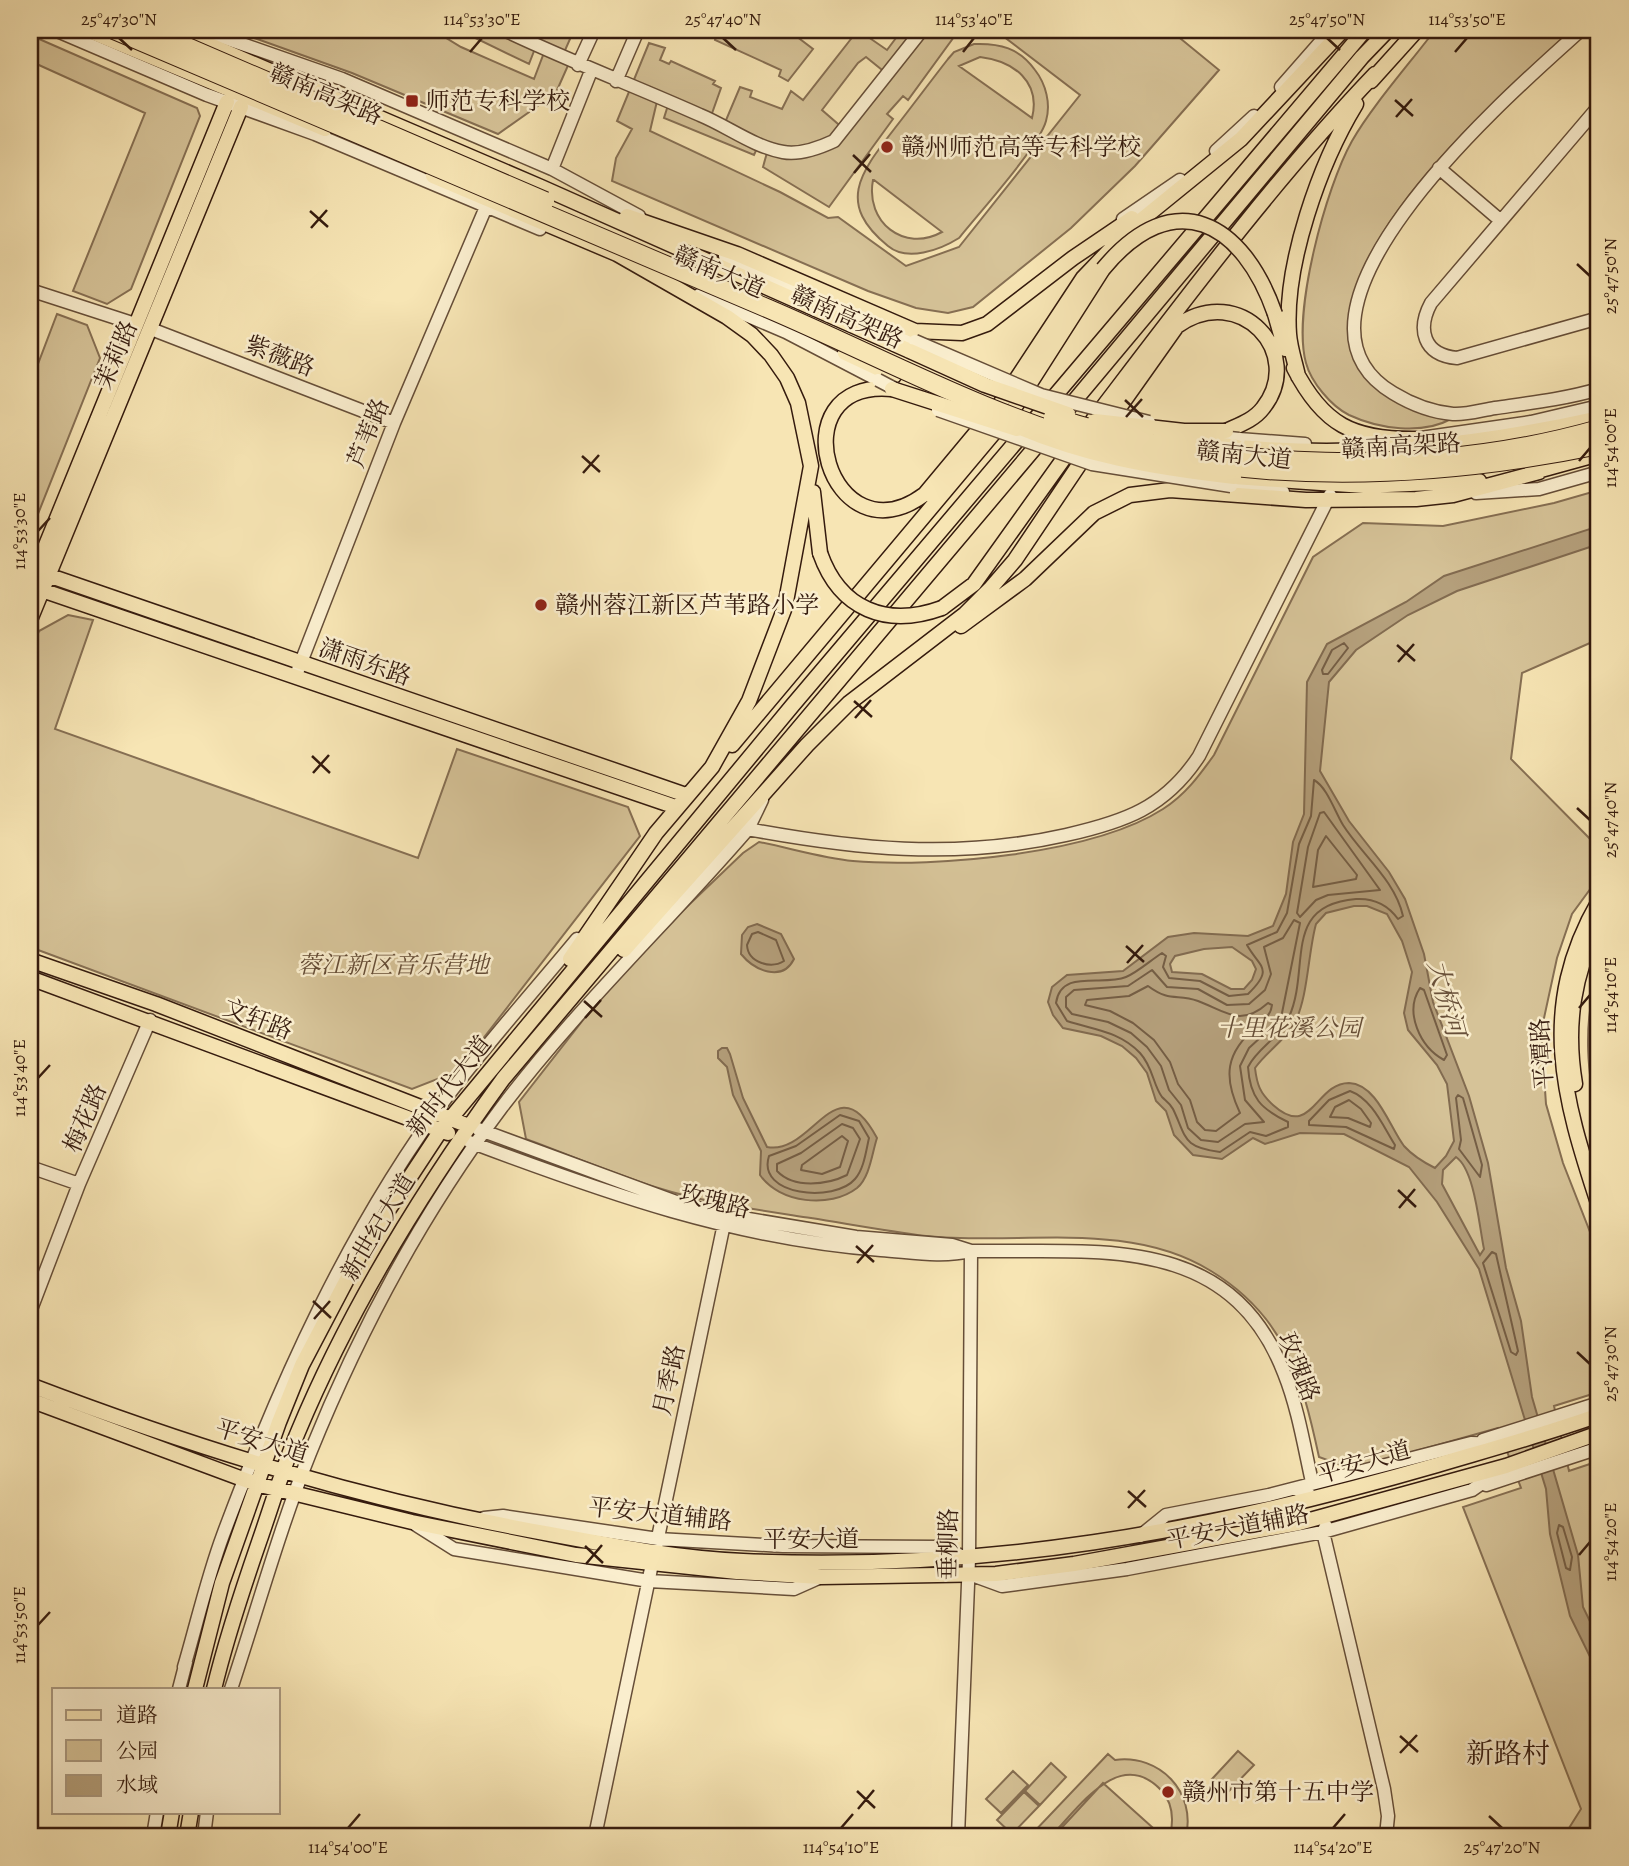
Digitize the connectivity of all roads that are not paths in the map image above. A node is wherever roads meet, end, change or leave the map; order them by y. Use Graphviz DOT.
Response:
graph roads {
  1 [pos="55,30"];
  2 [pos="87,30"];
  3 [pos="114,30"];
  4 [pos="148,30"];
  5 [pos="175,30"];
  6 [pos="202,30"];
  7 [pos="504,30"];
  8 [pos="594,30"];
  9 [pos="638,30"];
  10 [pos="922,30"];
  11 [pos="1331,30"];
  12 [pos="1343,30"];
  13 [pos="1365,30"];
  14 [pos="1388,30"];
  15 [pos="1417,30"];
  16 [pos="1581,30"];
  17 [pos="578,65"];
  18 [pos="591,71"];
  19 [pos="1375,74"];
  20 [pos="616,81"];
  21 [pos="234,104"];
  22 [pos="1599,106"];
  23 [pos="1439,168"];
  24 [pos="552,169"];
  25 [pos="541,187"];
  26 [pos="1173,195"];
  27 [pos="486,207"];
  28 [pos="628,211"];
  29 [pos="1501,221"];
  30 [pos="666,229"];
  31 [pos="617,254"];
  32 [pos="653,275"];
  33 [pos="30,290"];
  34 [pos="1599,317"];
  35 [pos="135,324"];
  36 [pos="151,329"];
  37 [pos="913,346"];
  38 [pos="1298,376"];
  39 [pos="895,385"];
  40 [pos="1599,389"];
  41 [pos="1599,406"];
  42 [pos="1599,418"];
  43 [pos="1095,421"];
  44 [pos="394,423"];
  45 [pos="1599,429"];
  46 [pos="1184,431"];
  47 [pos="1531,433"];
  48 [pos="1234,439"];
  49 [pos="1422,439"];
  50 [pos="1599,445"];
  51 [pos="1599,454"];
  52 [pos="811,466"];
  53 [pos="1539,471"];
  54 [pos="1599,472"];
  55 [pos="1232,486"];
  56 [pos="1452,495"];
  57 [pos="1328,497"];
  58 [pos="36,579"];
  59 [pos="30,620"];
  60 [pos="908,658"];
  61 [pos="298,670"];
  62 [pos="778,750"];
  63 [pos="712,767"];
  64 [pos="686,795"];
  65 [pos="764,796"];
  66 [pos="676,807"];
  67 [pos="742,828"];
  68 [pos="615,893"];
  69 [pos="1599,901"];
  70 [pos="1599,921"];
  71 [pos="30,960"];
  72 [pos="30,978"];
  73 [pos="150,1020"];
  74 [pos="520,1032"];
  75 [pos="532,1044"];
  76 [pos="439,1121"];
  77 [pos="469,1126"];
  78 [pos="485,1132"];
  79 [pos="460,1138"];
  80 [pos="477,1144"];
  81 [pos="30,1167"];
  82 [pos="1599,1177"];
  83 [pos="79,1184"];
  84 [pos="1599,1206"];
  85 [pos="724,1221"];
  86 [pos="971,1251"];
  87 [pos="30,1312"];
  88 [pos="30,1385"];
  89 [pos="30,1400"];
  90 [pos="1599,1403"];
  91 [pos="1599,1415"];
  92 [pos="1561,1422"];
  93 [pos="1599,1433"];
  94 [pos="1505,1439"];
  95 [pos="1599,1448"];
  96 [pos="1573,1449"];
  97 [pos="257,1466"];
  98 [pos="1507,1471"];
  99 [pos="283,1473"];
  100 [pos="302,1478"];
  101 [pos="250,1482"];
  102 [pos="1312,1482"];
  103 [pos="277,1491"];
  104 [pos="1338,1494"];
  105 [pos="296,1495"];
  106 [pos="1295,1505"];
  107 [pos="1343,1511"];
  108 [pos="412,1522"];
  109 [pos="1298,1523"];
  110 [pos="1323,1532"];
  111 [pos="1138,1537"];
  112 [pos="783,1546"];
  113 [pos="1149,1550"];
  114 [pos="655,1552"];
  115 [pos="576,1555"];
  116 [pos="538,1565"];
  117 [pos="969,1566"];
  118 [pos="1127,1569"];
  119 [pos="821,1570"];
  120 [pos="649,1581"];
  121 [pos="211,1623"];
  122 [pos="220,1662"];
  123 [pos="184,1667"];
  124 [pos="179,1688"];
  125 [pos="195,1688"];
  126 [pos="214,1688"];
  127 [pos="223,1688"];
  128 [pos="231,1688"];
  129 [pos="157,1814"];
  130 [pos="172,1814"];
  131 [pos="191,1814"];
  132 [pos="207,1814"];
  133 [pos="153,1836"];
  134 [pos="168,1836"];
  135 [pos="187,1836"];
  136 [pos="204,1836"];
  137 [pos="595,1836"];
  138 [pos="958,1836"];
  139 [pos="1386,1836"];
  1 -- 21 [label="street"];
  2 -- 31 [label="main road, 赣南大道"];
  3 -- 50 [label="highway, 赣南高架路, bridge"];
  4 -- 45 [label="highway, 赣南高架路, bridge"];
  5 -- 25 [label="main road, 赣南大道"];
  6 -- 24 [label="street"];
  7 -- 17 [label="street"];
  8 -- 17 [label="street"];
  9 -- 20 [label="street"];
  10 -- 20 [label="street"];
  11 -- 28 [label="street"];
  12 -- 26 [label="main road"];
  13 -- 74 [label="main road"];
  14 -- 62 [label="main road"];
  15 -- 19 [label="main road"];
  16 -- 23 [label="street"];
  17 -- 18 [label="street"];
  18 -- 20 [label="street"];
  18 -- 24 [label="street"];
  19 -- 38 [label="main road"];
  19 -- 52 [label="main road, bridge"];
  21 -- 27 [label="street"];
  21 -- 35 [label="main road, 茉莉路"];
  21 -- 36 [label="main road, 茉莉路"];
  22 -- 29 [label="street"];
  23 -- 29 [label="street"];
  23 -- 40 [label="street"];
  24 -- 28 [label="street"];
  25 -- 30 [label="main road"];
  25 -- 37 [label="main road, 赣南大道"];
  26 -- 30 [label="main road"];
  26 -- 39 [label="main road"];
  27 -- 32 [label="street"];
  27 -- 44 [label="street, 芦苇路"];
  28 -- 30 [label="street"];
  29 -- 34 [label="street"];
  30 -- 37 [label="street"];
  31 -- 32 [label="main road"];
  31 -- 39 [label="main road, 赣南大道"];
  32 -- 39 [label="street, bridge"];
  32 -- 52 [label="main road"];
  33 -- 35 [label="street"];
  35 -- 58 [label="main road, 茉莉路"];
  36 -- 44 [label="street, 紫薇路"];
  36 -- 58 [label="main road, 茉莉路"];
  37 -- 43 [label="main road, 赣南大道, bridge"];
  37 -- 46 [label="street, bridge"];
  38 -- 49 [label="main road"];
  38 -- 63 [label="main road, bridge"];
  39 -- 55 [label="main road, 赣南大道, bridge"];
  39 -- 55 [label="street, bridge"];
  41 -- 49 [label="street"];
  42 -- 47 [label="main road, 赣南大道"];
  43 -- 46 [label="main road, bridge"];
  43 -- 48 [label="main road, 赣南大道, bridge"];
  44 -- 61 [label="street, 芦苇路"];
  46 -- 48 [label="main road, bridge"];
  47 -- 48 [label="main road, 赣南大道"];
  47 -- 49 [label="main road"];
  48 -- 49 [label="street"];
  48 -- 60 [label="main road"];
  51 -- 53 [label="main road, 赣南大道"];
  52 -- 63 [label="main road"];
  53 -- 55 [label="main road, 赣南大道"];
  53 -- 56 [label="main road"];
  54 -- 56 [label="street"];
  55 -- 57 [label="main road"];
  55 -- 60 [label="main road"];
  56 -- 57 [label="main road"];
  57 -- 67 [label="street"];
  58 -- 59 [label="main road, 茉莉路"];
  58 -- 61 [label="main road, 潇雨东路"];
  60 -- 65 [label="main road"];
  61 -- 64 [label="main road, 潇雨东路"];
  61 -- 66 [label="main road, 潇雨东路"];
  62 -- 65 [label="main road"];
  62 -- 75 [label="main road"];
  63 -- 64 [label="main road"];
  64 -- 66 [label="main road"];
  65 -- 67 [label="main road"];
  66 -- 68 [label="main road"];
  67 -- 75 [label="main road"];
  67 -- 78 [label="street"];
  68 -- 74 [label="main road"];
  68 -- 76 [label="street"];
  69 -- 84 [label="main road, 平潭路"];
  70 -- 82 [label="main road, 平潭路"];
  71 -- 76 [label="main road, 文轩路"];
  72 -- 73 [label="main road, 文轩路"];
  73 -- 76 [label="main road, 文轩路"];
  73 -- 83 [label="street, 梅花路"];
  74 -- 76 [label="main road, 新时代大道"];
  75 -- 77 [label="main road, 新世纪大道"];
  76 -- 77 [label="main road, 文轩路"];
  76 -- 79 [label="main road, 文轩路"];
  76 -- 97 [label="main road, 新时代大道"];
  77 -- 78 [label="street, 玫瑰路"];
  77 -- 79 [label="main road, 新世纪大道"];
  78 -- 80 [label="street"];
  78 -- 85 [label="street, 玫瑰路"];
  79 -- 80 [label="street, 玫瑰路"];
  79 -- 99 [label="main road, 新世纪大道"];
  80 -- 85 [label="street, 玫瑰路"];
  80 -- 100 [label="street"];
  81 -- 83 [label="street"];
  83 -- 87 [label="street, 梅花路"];
  85 -- 86 [label="street, 玫瑰路"];
  85 -- 114 [label="street, 月季路"];
  86 -- 102 [label="street, 玫瑰路"];
  86 -- 117 [label="street, 垂柳路"];
  88 -- 97 [label="main road, 平安大道"];
  89 -- 101 [label="main road, 平安大道"];
  90 -- 92 [label="street, 平安大道"];
  91 -- 92 [label="main road, 平安大道"];
  92 -- 94 [label="main road, 平安大道"];
  93 -- 96 [label="main road, 平安大道"];
  94 -- 102 [label="street, 平安大道辅路"];
  94 -- 104 [label="main road, 平安大道"];
  95 -- 96 [label="street, 平安大道"];
  96 -- 98 [label="main road, 平安大道"];
  97 -- 99 [label="main road, 平安大道"];
  97 -- 101 [label="main road"];
  98 -- 107 [label="main road, 平安大道"];
  98 -- 110 [label="street, 平安大道辅路"];
  99 -- 100 [label="main road, 平安大道"];
  99 -- 103 [label="main road, 新世纪大道"];
  100 -- 105 [label="street"];
  100 -- 114 [label="main road, 平安大道"];
  101 -- 103 [label="main road, 平安大道"];
  101 -- 121 [label="main road"];
  101 -- 123 [label="street"];
  102 -- 104 [label="street"];
  102 -- 106 [label="street"];
  102 -- 111 [label="street, 平安大道辅路"];
  103 -- 105 [label="main road, 平安大道"];
  103 -- 122 [label="main road, 新世纪大道"];
  104 -- 106 [label="main road, 平安大道"];
  105 -- 108 [label="main road, 平安大道"];
  105 -- 128 [label="street"];
  106 -- 111 [label="main road, 平安大道"];
  107 -- 109 [label="main road, 平安大道"];
  107 -- 110 [label="street"];
  108 -- 115 [label="main road, 平安大道"];
  108 -- 116 [label="street"];
  109 -- 110 [label="street"];
  109 -- 113 [label="main road, 平安大道"];
  110 -- 118 [label="street, 平安大道辅路"];
  110 -- 139 [label="street"];
  111 -- 117 [label="main road, 平安大道"];
  112 -- 114 [label="street, 平安大道辅路"];
  112 -- 117 [label="street, 平安大道辅路"];
  112 -- 119 [label="street"];
  113 -- 117 [label="main road, 平安大道"];
  113 -- 118 [label="street"];
  114 -- 115 [label="main road, 平安大道"];
  114 -- 119 [label="main road, 平安大道"];
  114 -- 120 [label="street, 月季路"];
  115 -- 116 [label="street"];
  116 -- 120 [label="street"];
  117 -- 118 [label="street, 平安大道辅路"];
  117 -- 119 [label="main road, 平安大道"];
  117 -- 138 [label="street, 垂柳路"];
  119 -- 120 [label="street"];
  120 -- 137 [label="street, 月季路"];
  121 -- 123 [label="street"];
  121 -- 125 [label="main road"];
  122 -- 126 [label="main road, 新世纪大道"];
  122 -- 127 [label="street"];
  123 -- 124 [label="street"];
  129 -- 133 [label="street"];
  130 -- 134 [label="main road"];
  131 -- 135 [label="main road"];
  132 -- 136 [label="street"];
}
